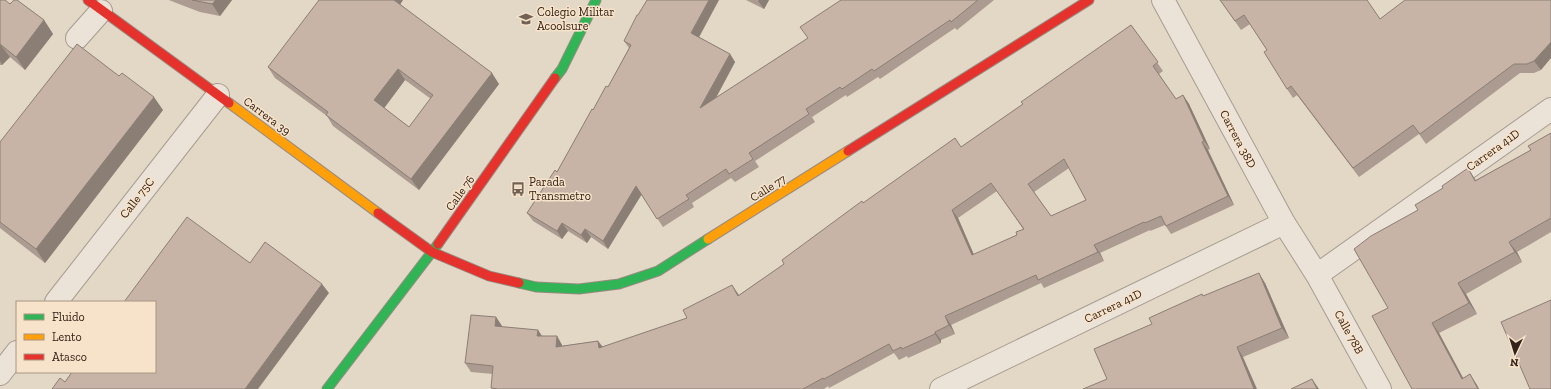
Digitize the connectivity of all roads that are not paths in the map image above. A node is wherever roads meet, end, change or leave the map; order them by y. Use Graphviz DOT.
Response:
graph roads {
  1 [pos="596,0"];
  2 [pos="1089,0"];
  3 [pos="1163,0"];
  4 [pos="94,5"];
  5 [pos="77,38"];
  6 [pos="218,95"];
  7 [pos="1551,109"];
  8 [pos="1284,223"];
  9 [pos="432,252"];
  10 [pos="1317,276"];
  11 [pos="57,301"];
  12 [pos="16,353"];
  13 [pos="0,374"];
  14 [pos="328,389"];
  15 [pos="941,389"];
  16 [pos="1380,389"];
  1 -- 9 [label="street, Calle 76"];
  2 -- 9 [label="street, Calle 77"];
  3 -- 8 [label="street, Carrera 38D"];
  4 -- 5 [label="street"];
  4 -- 6 [label="street, Carrera 39"];
  6 -- 9 [label="street, Carrera 39"];
  6 -- 11 [label="street, Calle 75C"];
  7 -- 10 [label="street, Carrera 41D"];
  8 -- 10 [label="street, Carrera 38D"];
  8 -- 15 [label="street, Carrera 41D"];
  9 -- 14 [label="street, Calle 76"];
  10 -- 16 [label="street, Calle 78B"];
  12 -- 13 [label="street"];
}
